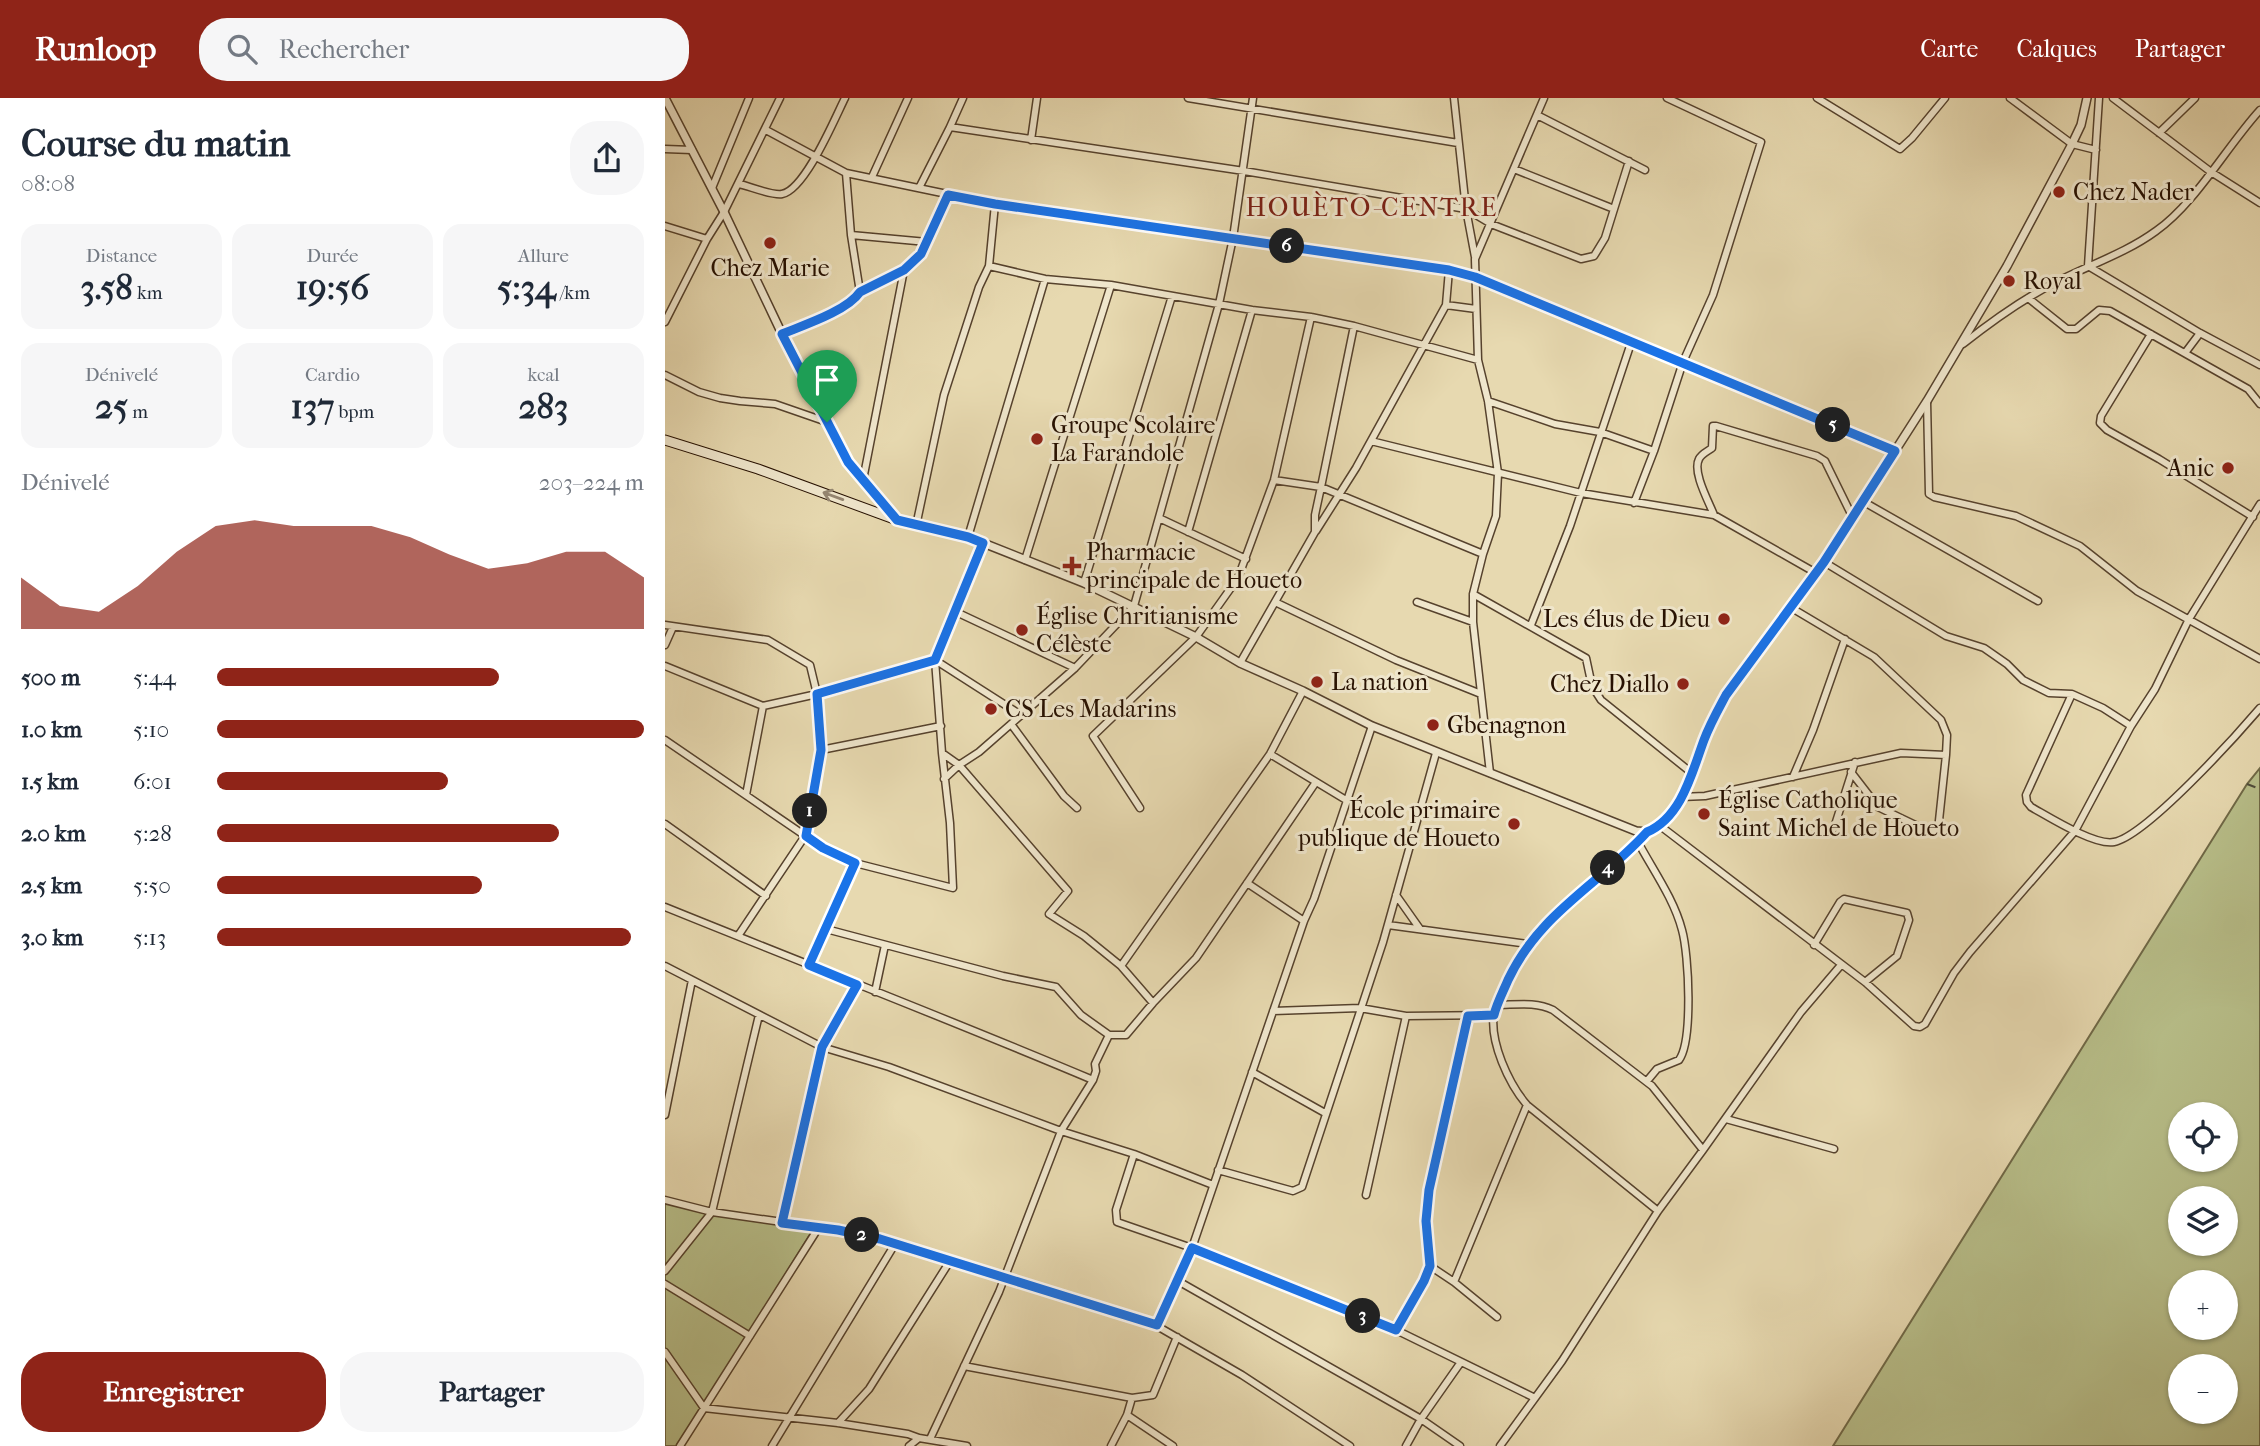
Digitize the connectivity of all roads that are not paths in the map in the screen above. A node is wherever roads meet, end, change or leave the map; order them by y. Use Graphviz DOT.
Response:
graph roads {
  1 [pos="665,98"];
  2 [pos="780,98"];
  3 [pos="845,98"];
  4 [pos="908,98"];
  5 [pos="963,98"];
  6 [pos="1038,98"];
  7 [pos="1188,98"];
  8 [pos="1253,98"];
  9 [pos="1454,98"];
  10 [pos="1544,98"];
  11 [pos="1667,98"];
  12 [pos="1817,98"];
  13 [pos="1945,98"];
  14 [pos="2010,98"];
  15 [pos="2087,98"];
  16 [pos="2099,98"];
  17 [pos="2113,98"];
  18 [pos="2195,98"];
  19 [pos="747,100"];
  20 [pos="1252,108"];
  21 [pos="2260,110"];
  22 [pos="1537,115"];
  23 [pos="950,127"];
  24 [pos="766,130"];
  25 [pos="2159,133"];
  26 [pos="1031,139"];
  27 [pos="1458,143"];
  28 [pos="2072,144"];
  29 [pos="665,149"];
  30 [pos="2097,149"];
  31 [pos="692,150"];
  32 [pos="815,158"];
  33 [pos="1629,161"];
  34 [pos="1514,169"];
  35 [pos="1645,170"];
  36 [pos="1244,171"];
  37 [pos="2211,172"];
  38 [pos="846,173"];
  39 [pos="872,177"];
  40 [pos="739,184"];
  41 [pos="712,188"];
  42 [pos="919,188"];
  43 [pos="948,195"];
  44 [pos="2260,203"];
  45 [pos="995,204"];
  46 [pos="1466,209"];
  47 [pos="1614,209"];
  48 [pos="725,212"];
  49 [pos="1491,224"];
  50 [pos="665,226"];
  51 [pos="852,234"];
  52 [pos="1233,238"];
  53 [pos="707,239"];
  54 [pos="927,242"];
  55 [pos="1475,259"];
  56 [pos="989,266"];
  57 [pos="2088,266"];
  58 [pos="904,270"];
  59 [pos="1449,270"];
  60 [pos="1475,277"];
  61 [pos="1045,279"];
  62 [pos="1111,285"];
  63 [pos="860,292"];
  64 [pos="1171,296"];
  65 [pos="2028,299"];
  66 [pos="1219,304"];
  67 [pos="1446,305"];
  68 [pos="1476,309"];
  69 [pos="1252,310"];
  70 [pos="1311,317"];
  71 [pos="665,322"];
  72 [pos="1354,326"];
  73 [pos="2200,333"];
  74 [pos="782,334"];
  75 [pos="2151,334"];
  76 [pos="1632,341"];
  77 [pos="1963,344"];
  78 [pos="1423,346"];
  79 [pos="2185,353"];
  80 [pos="1478,360"];
  81 [pos="1683,362"];
  82 [pos="2260,365"];
  83 [pos="665,375"];
  84 [pos="1488,401"];
  85 [pos="1927,401"];
  86 [pos="2260,404"];
  87 [pos="827,422"];
  88 [pos="1600,432"];
  89 [pos="665,440"];
  90 [pos="1371,441"];
  91 [pos="1654,451"];
  92 [pos="1895,451"];
  93 [pos="1498,472"];
  94 [pos="863,480"];
  95 [pos="1274,480"];
  96 [pos="1321,487"];
  97 [pos="1340,494"];
  98 [pos="1581,494"];
  99 [pos="1864,502"];
  100 [pos="1634,503"];
  101 [pos="2259,509"];
  102 [pos="1714,515"];
  103 [pos="2253,517"];
  104 [pos="1159,518"];
  105 [pos="1853,518"];
  106 [pos="897,520"];
  107 [pos="916,526"];
  108 [pos="1188,532"];
  109 [pos="1315,532"];
  110 [pos="968,537"];
  111 [pos="983,543"];
  112 [pos="1483,554"];
  113 [pos="1246,559"];
  114 [pos="1025,561"];
  115 [pos="1824,562"];
  116 [pos="1816,573"];
  117 [pos="1084,583"];
  118 [pos="1473,594"];
  119 [pos="2038,601"];
  120 [pos="1275,602"];
  121 [pos="1417,602"];
  122 [pos="1134,606"];
  123 [pos="1790,607"];
  124 [pos="954,611"];
  125 [pos="2189,619"];
  126 [pos="1473,622"];
  127 [pos="665,625"];
  128 [pos="1531,625"];
  129 [pos="673,627"];
  130 [pos="1196,638"];
  131 [pos="1845,639"];
  132 [pos="665,645"];
  133 [pos="2260,659"];
  134 [pos="935,660"];
  135 [pos="1240,663"];
  136 [pos="665,666"];
  137 [pos="1075,668"];
  138 [pos="1303,691"];
  139 [pos="817,694"];
  140 [pos="1481,694"];
  141 [pos="2072,694"];
  142 [pos="763,706"];
  143 [pos="2260,708"];
  144 [pos="1021,715"];
  145 [pos="1011,724"];
  146 [pos="941,726"];
  147 [pos="1371,726"];
  148 [pos="2131,726"];
  149 [pos="665,740"];
  150 [pos="821,750"];
  151 [pos="942,753"];
  152 [pos="1436,753"];
  153 [pos="1270,754"];
  154 [pos="1946,755"];
  155 [pos="1854,762"];
  156 [pos="959,765"];
  157 [pos="1851,772"];
  158 [pos="1490,773"];
  159 [pos="1693,774"];
  160 [pos="1793,777"];
  161 [pos="944,779"];
  162 [pos="1316,782"];
  163 [pos="746,795"];
  164 [pos="1681,797"];
  165 [pos="1346,800"];
  166 [pos="1077,808"];
  167 [pos="1140,808"];
  168 [pos="665,824"];
  169 [pos="1659,825"];
  170 [pos="1834,828"];
  171 [pos="2075,831"];
  172 [pos="1647,832"];
  173 [pos="806,836"];
  174 [pos="1638,842"];
  175 [pos="855,863"];
  176 [pos="1247,883"];
  177 [pos="1396,895"];
  178 [pos="766,896"];
  179 [pos="665,907"];
  180 [pos="1304,921"];
  181 [pos="1388,925"];
  182 [pos="826,929"];
  183 [pos="1420,929"];
  184 [pos="738,936"];
  185 [pos="1528,944"];
  186 [pos="1814,944"];
  187 [pos="885,945"];
  188 [pos="809,965"];
  189 [pos="1841,965"];
  190 [pos="665,966"];
  191 [pos="1122,966"];
  192 [pos="692,980"];
  193 [pos="1865,982"];
  194 [pos="857,985"];
  195 [pos="875,992"];
  196 [pos="1153,1003"];
  197 [pos="1496,1005"];
  198 [pos="1360,1008"];
  199 [pos="1273,1011"];
  200 [pos="759,1015"];
  201 [pos="1494,1015"];
  202 [pos="1406,1016"];
  203 [pos="1468,1016"];
  204 [pos="1109,1035"];
  205 [pos="822,1047"];
  206 [pos="1252,1072"];
  207 [pos="1093,1080"];
  208 [pos="1647,1081"];
  209 [pos="667,1096"];
  210 [pos="1527,1105"];
  211 [pos="1325,1113"];
  212 [pos="665,1115"];
  213 [pos="1725,1119"];
  214 [pos="1061,1131"];
  215 [pos="1834,1149"];
  216 [pos="1703,1150"];
  217 [pos="1134,1154"];
  218 [pos="1219,1170"];
  219 [pos="1213,1185"];
  220 [pos="1366,1195"];
  221 [pos="665,1200"];
  222 [pos="1658,1211"];
  223 [pos="712,1212"];
  224 [pos="782,1223"];
  225 [pos="819,1227"];
  226 [pos="895,1244"];
  227 [pos="1192,1248"];
  228 [pos="950,1261"];
  229 [pos="1430,1266"];
  230 [pos="665,1271"];
  231 [pos="1005,1278"];
  232 [pos="1178,1282"];
  233 [pos="1454,1282"];
  234 [pos="665,1284"];
  235 [pos="1497,1317"];
  236 [pos="1157,1325"];
  237 [pos="1396,1330"];
  238 [pos="750,1336"];
  239 [pos="1177,1337"];
  240 [pos="665,1352"];
  241 [pos="1461,1362"];
  242 [pos="964,1366"];
  243 [pos="1132,1398"];
  244 [pos="1535,1398"];
  245 [pos="705,1408"];
  246 [pos="1127,1415"];
  247 [pos="788,1419"];
  248 [pos="1421,1419"];
  249 [pos="838,1423"];
  250 [pos="919,1438"];
  251 [pos="930,1439"];
  252 [pos="680,1446"];
  253 [pos="772,1446"];
  254 [pos="909,1446"];
  255 [pos="961,1446"];
  256 [pos="967,1446"];
  257 [pos="1111,1446"];
  258 [pos="1173,1446"];
  259 [pos="1350,1446"];
  260 [pos="1406,1446"];
  261 [pos="1460,1446"];
  262 [pos="1500,1446"];
  1 -- 31 [label="street"];
  2 -- 24 [label="street"];
  3 -- 32 [label="street"];
  4 -- 39 [label="street"];
  5 -- 23 [label="street"];
  6 -- 26 [label="street"];
  7 -- 20 [label="street"];
  8 -- 20 [label="street"];
  9 -- 27 [label="street"];
  10 -- 22 [label="street"];
  11 -- 81 [label="street"];
  12 -- 13 [label="street"];
  14 -- 28 [label="street"];
  15 -- 28 [label="street"];
  16 -- 30 [label="street"];
  17 -- 25 [label="street"];
  18 -- 25 [label="street"];
  19 -- 41 [label="street"];
  20 -- 27 [label="street"];
  20 -- 36 [label="street"];
  21 -- 37 [label="street"];
  22 -- 33 [label="street"];
  22 -- 34 [label="street"];
  23 -- 26 [label="street"];
  23 -- 42 [label="street"];
  24 -- 32 [label="street"];
  24 -- 40 [label="street"];
  25 -- 37 [label="street"];
  26 -- 36 [label="street"];
  27 -- 46 [label="street"];
  28 -- 30 [label="street"];
  28 -- 77 [label="street"];
  29 -- 31 [label="street"];
  30 -- 57 [label="street"];
  31 -- 41 [label="street"];
  32 -- 38 [label="street"];
  32 -- 40 [label="street"];
  33 -- 35 [label="street"];
  33 -- 47 [label="street"];
  34 -- 47 [label="street"];
  34 -- 49 [label="street"];
  36 -- 46 [label="street"];
  36 -- 52 [label="street"];
  37 -- 44 [label="street"];
  37 -- 57 [label="street"];
  38 -- 39 [label="street"];
  38 -- 51 [label="street"];
  39 -- 42 [label="street"];
  40 -- 48 [label="street"];
  41 -- 48 [label="street"];
  42 -- 43 [label="street"];
  43 -- 45 [label="street"];
  43 -- 54 [label="street"];
  45 -- 52 [label="street"];
  45 -- 56 [label="street"];
  46 -- 49 [label="street"];
  46 -- 55 [label="street"];
  47 -- 49 [label="street"];
  48 -- 53 [label="street"];
  48 -- 74 [label="street"];
  49 -- 55 [label="street"];
  50 -- 53 [label="street"];
  51 -- 54 [label="street"];
  51 -- 63 [label="street"];
  52 -- 59 [label="street"];
  52 -- 66 [label="street"];
  53 -- 71 [label="street"];
  54 -- 58 [label="street"];
  55 -- 60 [label="street"];
  56 -- 61 [label="street"];
  56 -- 107 [label="street"];
  57 -- 65 [label="street"];
  57 -- 73 [label="street"];
  58 -- 63 [label="street"];
  58 -- 94 [label="street"];
  59 -- 60 [label="street"];
  59 -- 67 [label="street"];
  60 -- 68 [label="street"];
  60 -- 76 [label="street"];
  61 -- 62 [label="street"];
  61 -- 110 [label="street"];
  62 -- 64 [label="street"];
  62 -- 114 [label="street"];
  63 -- 74 [label="street"];
  64 -- 66 [label="street"];
  64 -- 117 [label="street"];
  65 -- 75 [label="street"];
  65 -- 77 [label="street"];
  66 -- 69 [label="street"];
  66 -- 104 [label="street"];
  67 -- 68 [label="street"];
  67 -- 78 [label="street"];
  68 -- 80 [label="street"];
  69 -- 70 [label="street"];
  69 -- 108 [label="street"];
  70 -- 72 [label="street"];
  70 -- 95 [label="street"];
  72 -- 78 [label="street"];
  72 -- 96 [label="street"];
  73 -- 79 [label="street"];
  73 -- 82 [label="street"];
  74 -- 87 [label="street"];
  75 -- 79 [label="street"];
  75 -- 103 [label="street"];
  76 -- 81 [label="street"];
  76 -- 88 [label="street"];
  77 -- 85 [label="street"];
  78 -- 80 [label="street"];
  78 -- 90 [label="street"];
  79 -- 86 [label="street"];
  80 -- 84 [label="street"];
  81 -- 91 [label="street"];
  81 -- 92 [label="street"];
  83 -- 87 [label="street"];
  84 -- 88 [label="street"];
  84 -- 93 [label="street"];
  85 -- 92 [label="street"];
  85 -- 125 [label="street"];
  87 -- 94 [label="street"];
  88 -- 91 [label="street"];
  88 -- 98 [label="street"];
  106 -- 89 [label="main road, one-way"];
  90 -- 93 [label="street"];
  90 -- 97 [label="street"];
  91 -- 100 [label="street"];
  92 -- 99 [label="street"];
  93 -- 98 [label="street"];
  93 -- 112 [label="street"];
  94 -- 106 [label="street"];
  95 -- 96 [label="street"];
  95 -- 113 [label="street"];
  96 -- 97 [label="street"];
  96 -- 109 [label="street"];
  97 -- 109 [label="street"];
  97 -- 112 [label="street"];
  98 -- 100 [label="street"];
  98 -- 128 [label="street"];
  99 -- 105 [label="street"];
  99 -- 119 [label="street"];
  100 -- 102 [label="street"];
  101 -- 103 [label="street"];
  102 -- 105 [label="street"];
  102 -- 116 [label="street"];
  103 -- 125 [label="street"];
  104 -- 108 [label="street"];
  104 -- 122 [label="street"];
  105 -- 115 [label="street"];
  106 -- 107 [label="street"];
  107 -- 110 [label="street"];
  108 -- 113 [label="street"];
  109 -- 120 [label="street"];
  110 -- 111 [label="street"];
  111 -- 114 [label="street"];
  111 -- 124 [label="street"];
  112 -- 118 [label="street"];
  113 -- 130 [label="street"];
  114 -- 117 [label="street"];
  115 -- 116 [label="street"];
  115 -- 141 [label="street"];
  116 -- 123 [label="street"];
  117 -- 122 [label="street"];
  118 -- 126 [label="street"];
  118 -- 128 [label="street"];
  120 -- 135 [label="street"];
  120 -- 140 [label="street"];
  121 -- 126 [label="street"];
  122 -- 130 [label="street"];
  122 -- 137 [label="street"];
  123 -- 131 [label="street"];
  123 -- 159 [label="street"];
  124 -- 134 [label="street"];
  124 -- 137 [label="street"];
  125 -- 133 [label="street"];
  125 -- 148 [label="street"];
  126 -- 140 [label="street"];
  127 -- 129 [label="street"];
  128 -- 159 [label="street"];
  129 -- 132 [label="street"];
  129 -- 139 [label="street"];
  130 -- 135 [label="street"];
  130 -- 167 [label="street"];
  131 -- 154 [label="street"];
  131 -- 160 [label="street"];
  134 -- 139 [label="street"];
  134 -- 144 [label="street"];
  134 -- 146 [label="street"];
  135 -- 138 [label="street"];
  136 -- 142 [label="street"];
  137 -- 144 [label="street"];
  138 -- 147 [label="street"];
  138 -- 153 [label="street"];
  139 -- 142 [label="street"];
  139 -- 150 [label="street"];
  140 -- 158 [label="street"];
  141 -- 148 [label="street"];
  141 -- 171 [label="street"];
  142 -- 163 [label="street"];
  143 -- 171 [label="street"];
  144 -- 145 [label="street"];
  145 -- 156 [label="street"];
  145 -- 166 [label="street"];
  146 -- 150 [label="street"];
  146 -- 151 [label="street"];
  147 -- 152 [label="street"];
  147 -- 165 [label="street"];
  148 -- 171 [label="street"];
  149 -- 163 [label="street"];
  150 -- 173 [label="street"];
  151 -- 156 [label="street"];
  151 -- 161 [label="street"];
  152 -- 158 [label="street"];
  152 -- 177 [label="street"];
  153 -- 162 [label="street"];
  153 -- 191 [label="street"];
  154 -- 155 [label="street"];
  154 -- 157 [label="street"];
  155 -- 157 [label="street"];
  155 -- 160 [label="street"];
  156 -- 161 [label="street"];
  156 -- 191 [label="street"];
  157 -- 170 [label="street"];
  158 -- 172 [label="street"];
  159 -- 164 [label="street"];
  160 -- 164 [label="street"];
  161 -- 175 [label="street"];
  162 -- 165 [label="street"];
  162 -- 176 [label="street"];
  163 -- 173 [label="street"];
  164 -- 169 [label="street"];
  165 -- 180 [label="street"];
  168 -- 178 [label="street"];
  169 -- 172 [label="street"];
  169 -- 186 [label="street"];
  171 -- 193 [label="street"];
  172 -- 174 [label="street"];
  173 -- 175 [label="street"];
  173 -- 178 [label="street"];
  174 -- 185 [label="street"];
  174 -- 208 [label="street"];
  175 -- 182 [label="street"];
  176 -- 180 [label="street"];
  176 -- 196 [label="street"];
  177 -- 181 [label="street"];
  177 -- 183 [label="street"];
  178 -- 184 [label="street"];
  179 -- 184 [label="street"];
  180 -- 199 [label="street"];
  181 -- 183 [label="street"];
  181 -- 198 [label="street"];
  182 -- 187 [label="street"];
  182 -- 188 [label="street"];
  183 -- 185 [label="street"];
  184 -- 188 [label="street"];
  185 -- 197 [label="street"];
  186 -- 189 [label="street"];
  186 -- 193 [label="street"];
  187 -- 195 [label="street"];
  187 -- 204 [label="street"];
  188 -- 194 [label="street"];
  189 -- 193 [label="street"];
  189 -- 213 [label="street"];
  190 -- 192 [label="street"];
  191 -- 196 [label="street"];
  192 -- 200 [label="street"];
  192 -- 209 [label="street"];
  194 -- 195 [label="street"];
  194 -- 205 [label="street"];
  195 -- 207 [label="street"];
  196 -- 204 [label="street"];
  197 -- 201 [label="street"];
  197 -- 208 [label="street"];
  198 -- 199 [label="street"];
  198 -- 202 [label="street"];
  198 -- 211 [label="street"];
  199 -- 206 [label="street"];
  200 -- 205 [label="street"];
  200 -- 223 [label="street"];
  201 -- 203 [label="street"];
  201 -- 210 [label="street"];
  202 -- 203 [label="street"];
  202 -- 220 [label="street"];
  203 -- 229 [label="street"];
  204 -- 207 [label="street"];
  205 -- 214 [label="street"];
  205 -- 224 [label="street"];
  206 -- 211 [label="street"];
  206 -- 218 [label="street"];
  207 -- 214 [label="street"];
  208 -- 216 [label="street"];
  209 -- 212 [label="street"];
  210 -- 222 [label="street"];
  210 -- 233 [label="street"];
  211 -- 218 [label="street"];
  213 -- 215 [label="street"];
  213 -- 216 [label="street"];
  214 -- 217 [label="street"];
  214 -- 231 [label="street"];
  216 -- 222 [label="street"];
  217 -- 219 [label="street"];
  217 -- 227 [label="street"];
  218 -- 219 [label="street"];
  219 -- 227 [label="street"];
  221 -- 223 [label="street"];
  222 -- 244 [label="street"];
  223 -- 224 [label="street"];
  223 -- 230 [label="street"];
  224 -- 225 [label="street"];
  225 -- 226 [label="street"];
  225 -- 238 [label="street"];
  226 -- 228 [label="street"];
  226 -- 247 [label="street"];
  227 -- 232 [label="street"];
  227 -- 237 [label="street"];
  228 -- 231 [label="street"];
  228 -- 249 [label="street"];
  229 -- 233 [label="street"];
  229 -- 237 [label="street"];
  231 -- 236 [label="street"];
  231 -- 242 [label="street"];
  232 -- 236 [label="street"];
  232 -- 248 [label="street"];
  233 -- 235 [label="street"];
  234 -- 238 [label="street"];
  236 -- 239 [label="street"];
  237 -- 241 [label="street"];
  238 -- 245 [label="street"];
  239 -- 243 [label="street"];
  239 -- 259 [label="street"];
  240 -- 245 [label="street"];
  241 -- 244 [label="street"];
  241 -- 248 [label="street"];
  242 -- 243 [label="street"];
  242 -- 251 [label="street"];
  243 -- 246 [label="street"];
  244 -- 262 [label="street"];
  245 -- 247 [label="street"];
  245 -- 252 [label="street"];
  246 -- 257 [label="street"];
  246 -- 258 [label="street"];
  247 -- 249 [label="street"];
  247 -- 253 [label="street"];
  248 -- 260 [label="street"];
  248 -- 261 [label="street"];
  249 -- 250 [label="street"];
  250 -- 251 [label="street"];
  250 -- 254 [label="street"];
  251 -- 255 [label="street"];
  255 -- 256 [label="street"];
}
